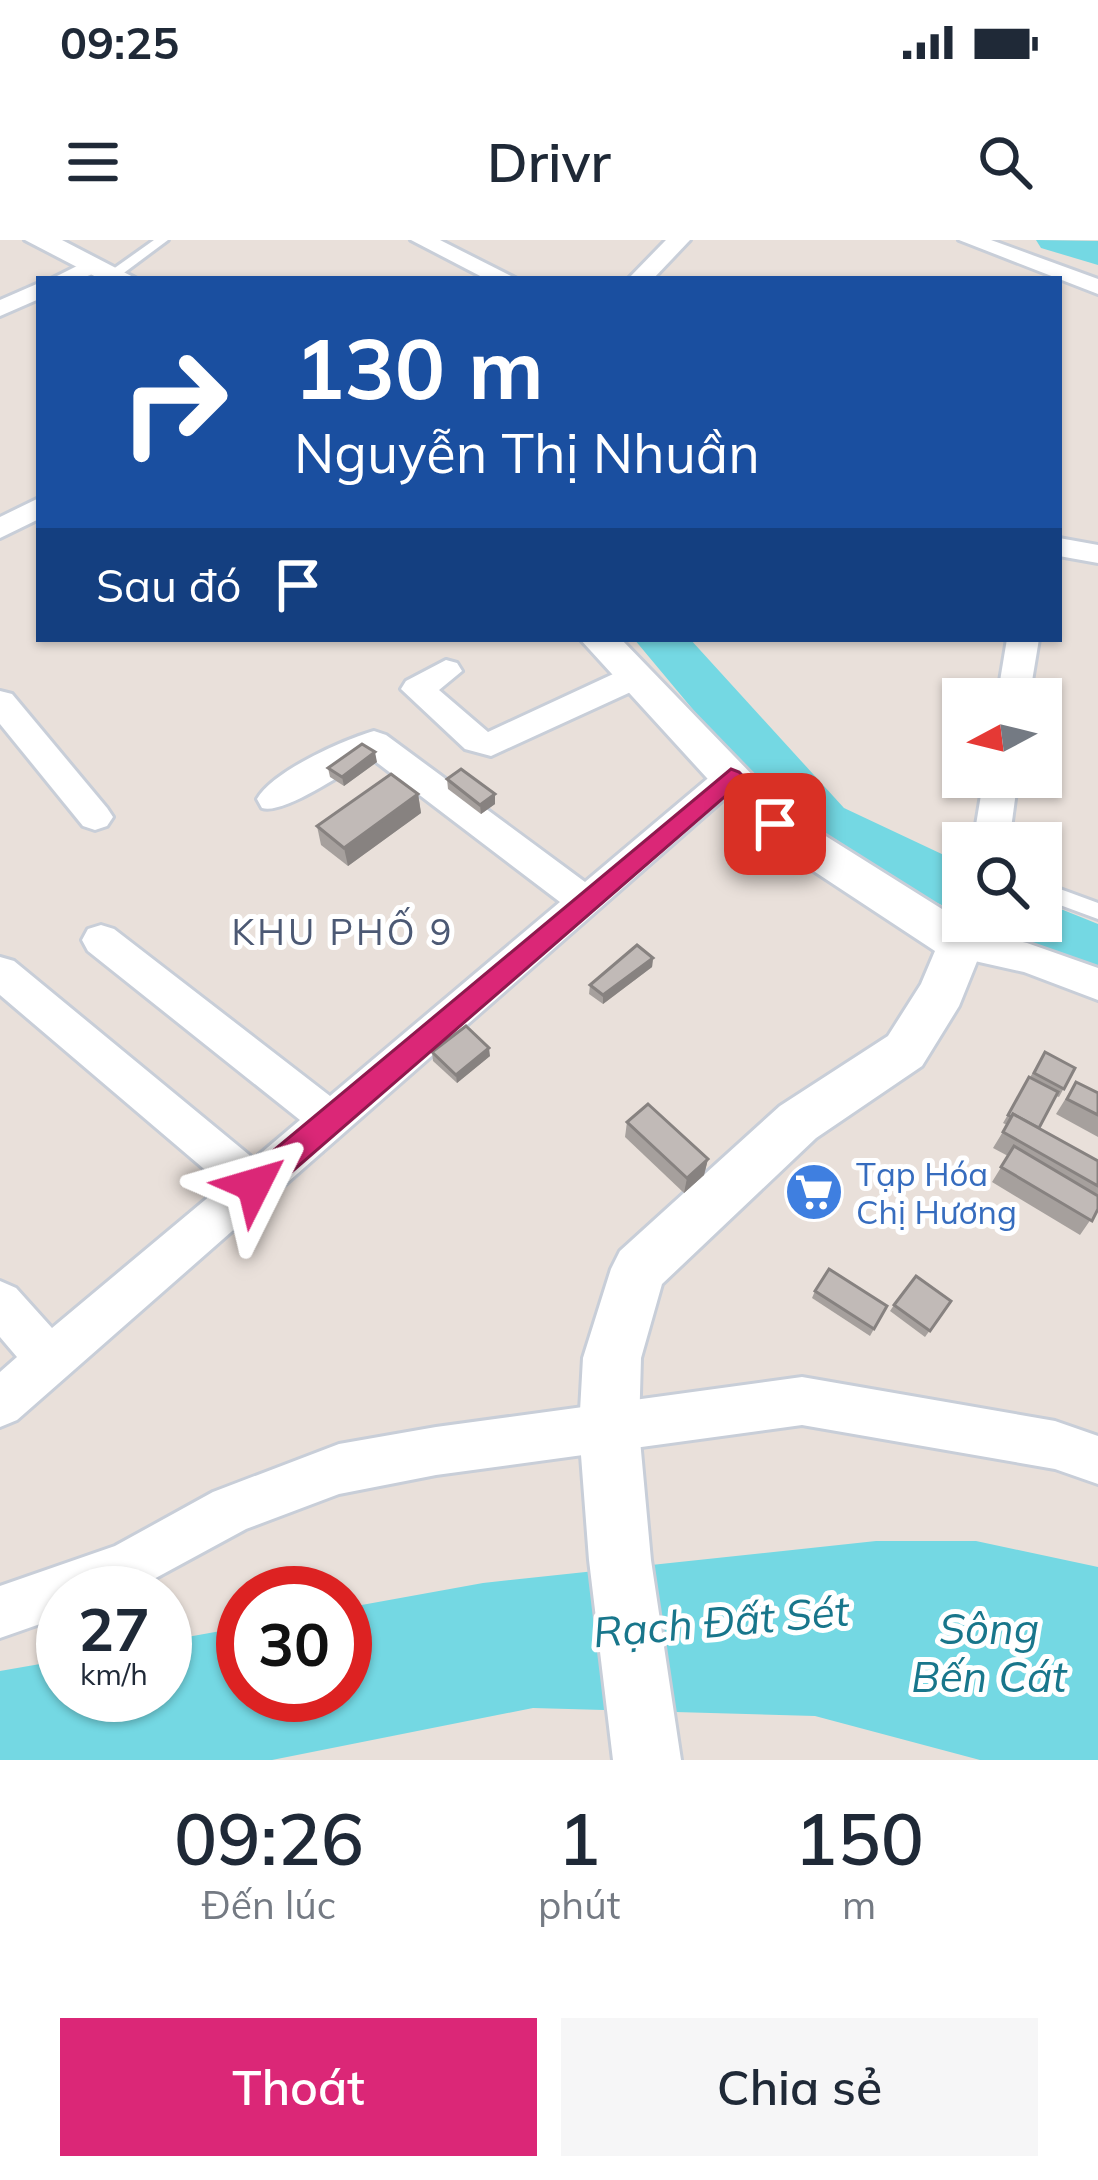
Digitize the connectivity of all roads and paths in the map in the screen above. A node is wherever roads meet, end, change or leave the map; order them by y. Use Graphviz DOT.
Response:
graph roads {
  1 [pos="39,240"];
  2 [pos="162,240"];
  3 [pos="422,240"];
  4 [pos="679,240"];
  5 [pos="970,240"];
  6 [pos="109,273"];
  7 [pos="499,276"];
  8 [pos="643,276"];
  9 [pos="1098,287"];
  10 [pos="36,291"];
  11 [pos="0,309"];
  12 [pos="36,509"];
  13 [pos="0,529"];
  14 [pos="1062,548"];
  15 [pos="1098,554"];
  16 [pos="602,642"];
  17 [pos="1022,642"];
  18 [pos="446,671"];
  19 [pos="635,677"];
  20 [pos="1016,678"];
  21 [pos="0,702"];
  22 [pos="731,778"];
  23 [pos="274,800"];
  24 [pos="95,817"];
  25 [pos="1062,898"];
  26 [pos="586,902"];
  27 [pos="1098,911"];
  28 [pos="942,921"];
  29 [pos="100,940"];
  30 [pos="960,942"];
  31 [pos="986,942"];
  32 [pos="0,972"];
  33 [pos="1098,984"];
  34 [pos="330,1120"];
  35 [pos="254,1185"];
  36 [pos="0,1303"];
  37 [pos="50,1360"];
  38 [pos="0,1403"];
  39 [pos="609,1430"];
  40 [pos="1098,1460"];
  41 [pos="0,1612"];
  42 [pos="646,1758"];
  1 -- 6 [label="street"];
  2 -- 6 [label="lane"];
  3 -- 7 [label="street"];
  4 -- 8 [label="street"];
  5 -- 9 [label="street"];
  10 -- 11 [label="street"];
  12 -- 13 [label="street"];
  14 -- 15 [label="street"];
  16 -- 19 [label="street"];
  17 -- 20 [label="street"];
  18 -- 19 [label="street"];
  19 -- 22 [label="street"];
  21 -- 24 [label="street"];
  22 -- 26 [label="street"];
  22 -- 28 [label="street"];
  23 -- 26 [label="street"];
  25 -- 27 [label="lane"];
  26 -- 34 [label="street"];
  29 -- 34 [label="street"];
  30 -- 39 [label="street"];
  31 -- 33 [label="street"];
  32 -- 35 [label="street"];
  34 -- 35 [label="street"];
  35 -- 37 [label="street"];
  36 -- 37 [label="street"];
  37 -- 38 [label="street"];
  39 -- 40 [label="street"];
  39 -- 41 [label="street"];
  39 -- 42 [label="street"];
}
